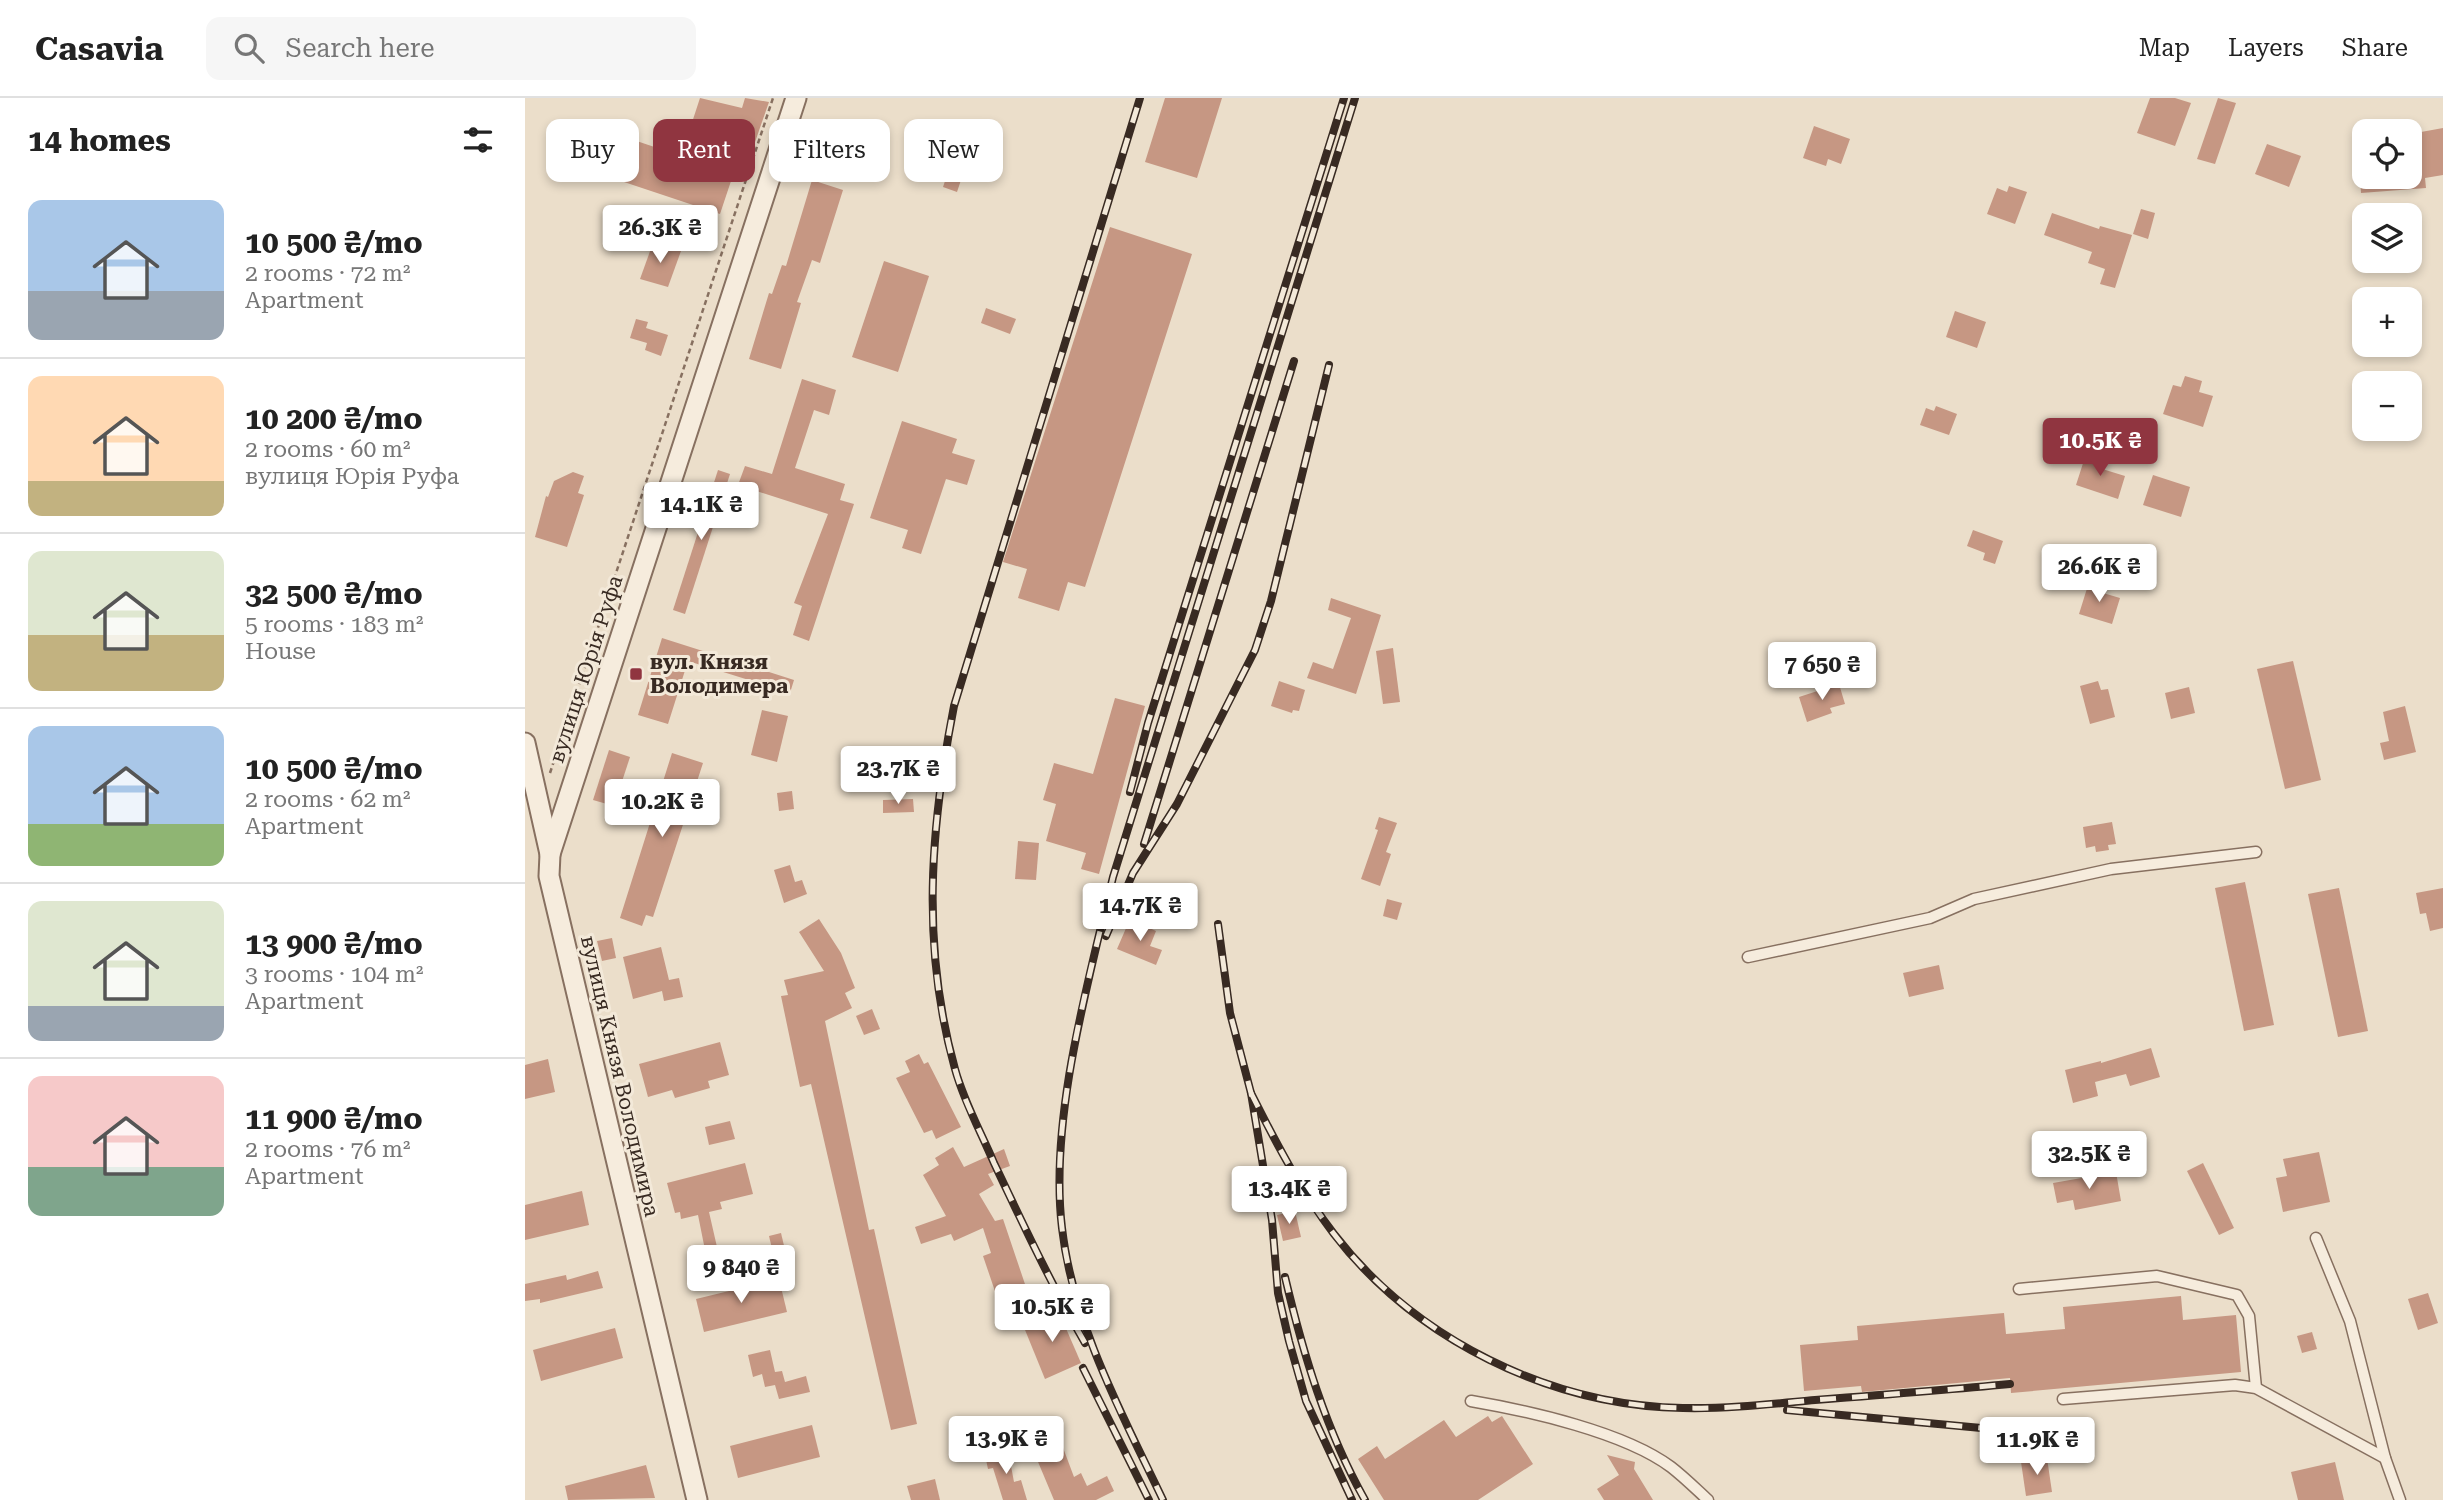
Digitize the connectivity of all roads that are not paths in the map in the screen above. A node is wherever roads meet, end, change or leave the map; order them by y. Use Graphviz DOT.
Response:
graph roads {
  1 [pos="796,98"];
  2 [pos="525,743"];
  3 [pos="2256,852"];
  4 [pos="550,854"];
  5 [pos="1748,957"];
  6 [pos="2316,1238"];
  7 [pos="2019,1289"];
  8 [pos="2256,1388"];
  9 [pos="2063,1399"];
  10 [pos="1471,1401"];
  11 [pos="2385,1458"];
  12 [pos="697,1500"];
  13 [pos="1708,1500"];
  14 [pos="2400,1500"];
  1 -- 4 [label="street, вулиця Юрія Руфа"];
  2 -- 4 [label="street, вулиця Князя Володимира"];
  3 -- 5 [label="lane"];
  4 -- 12 [label="street, вулиця Князя Володимира"];
  6 -- 11 [label="lane"];
  7 -- 8 [label="lane"];
  8 -- 9 [label="lane"];
  8 -- 11 [label="lane"];
  10 -- 13 [label="lane"];
  11 -- 14 [label="lane"];
}
